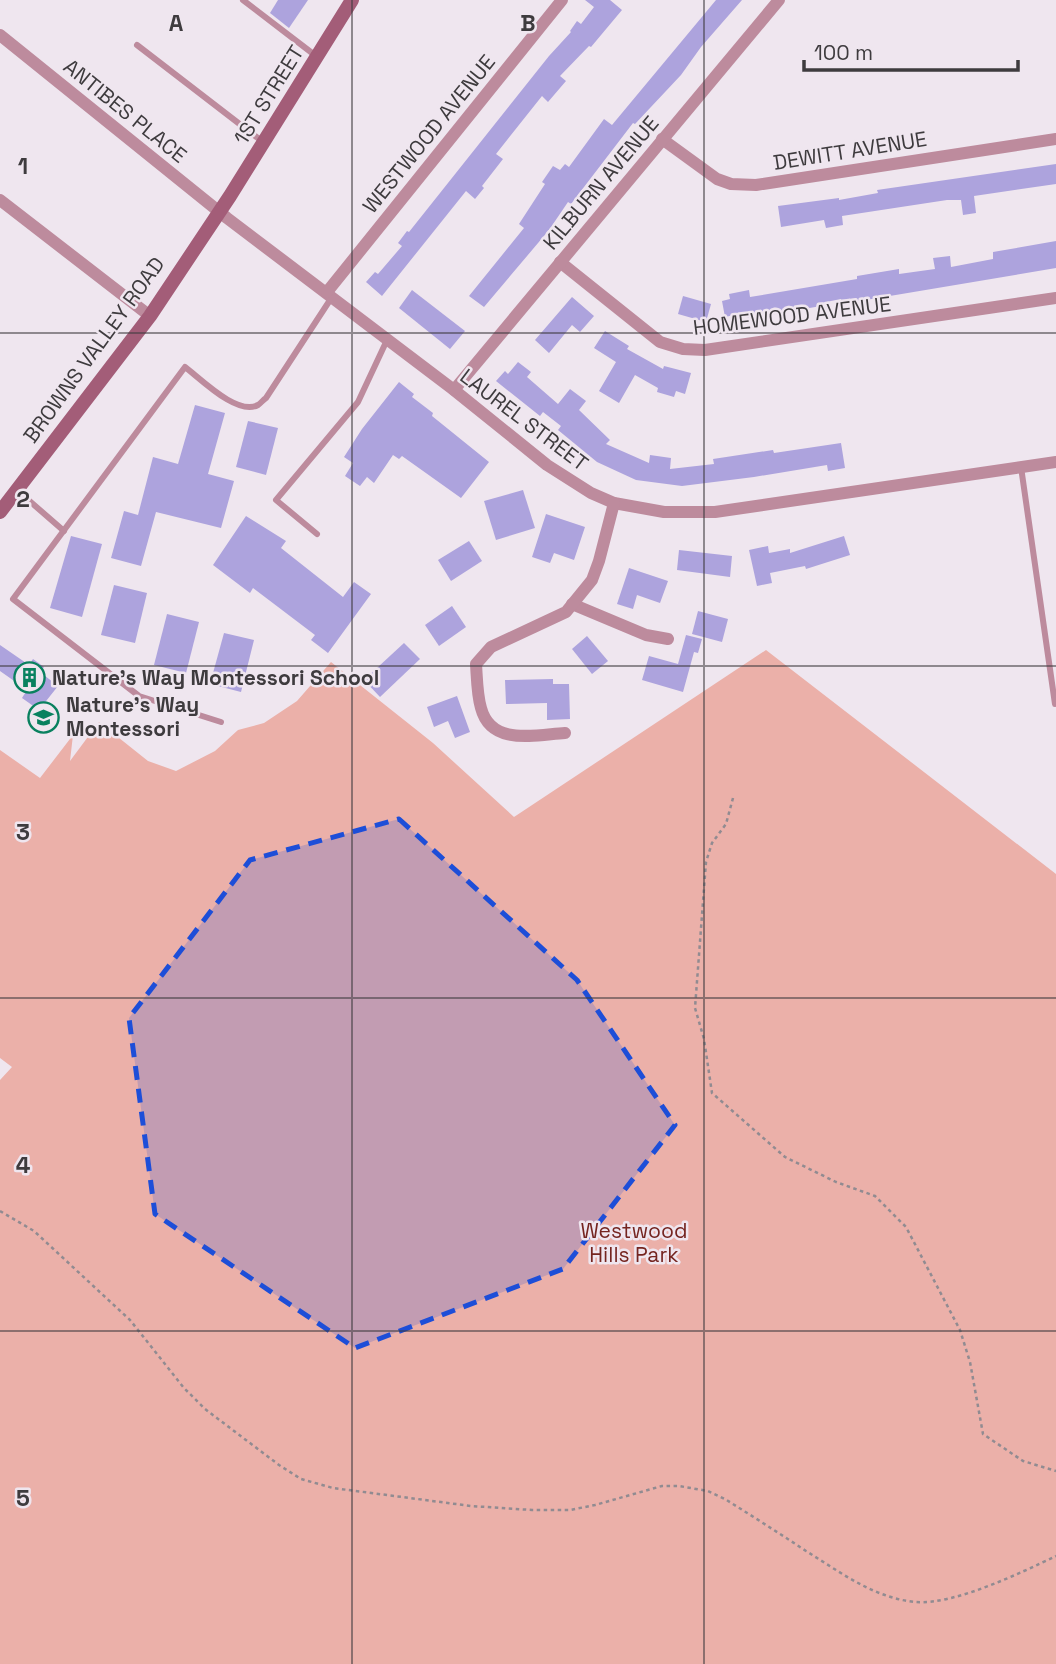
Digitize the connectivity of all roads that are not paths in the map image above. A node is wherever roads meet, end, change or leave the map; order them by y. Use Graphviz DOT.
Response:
graph roads {
  1 [pos="243,0"];
  2 [pos="352,0"];
  3 [pos="562,0"];
  4 [pos="779,0"];
  5 [pos="0,35"];
  6 [pos="136,45"];
  7 [pos="318,57"];
  8 [pos="662,139"];
  9 [pos="1056,139"];
  10 [pos="263,142"];
  11 [pos="0,200"];
  12 [pos="223,215"];
  13 [pos="560,262"];
  14 [pos="329,295"];
  15 [pos="1056,298"];
  16 [pos="150,316"];
  17 [pos="388,340"];
  18 [pos="454,390"];
  19 [pos="1056,461"];
  20 [pos="1021,467"];
  21 [pos="17,489"];
  22 [pos="614,503"];
  23 [pos="0,512"];
  24 [pos="64,531"];
  25 [pos="317,534"];
  26 [pos="572,604"];
  27 [pos="668,639"];
  28 [pos="1055,704"];
  29 [pos="221,722"];
  30 [pos="565,733"];
  1 -- 7 [label="lane"];
  2 -- 7 [label="main road, 1ST STREET"];
  3 -- 14 [label="street, WESTWOOD AVENUE"];
  4 -- 8 [label="street, KILBURN AVENUE"];
  5 -- 12 [label="street, ANTIBES PLACE"];
  6 -- 10 [label="lane"];
  7 -- 10 [label="main road, 1ST STREET"];
  8 -- 9 [label="street, DEWITT AVENUE"];
  8 -- 13 [label="street, KILBURN AVENUE"];
  10 -- 12 [label="main road, 1ST STREET"];
  11 -- 16 [label="street"];
  12 -- 14 [label="street, LAUREL STREET"];
  12 -- 16 [label="main road, BROWNS VALLEY ROAD"];
  13 -- 15 [label="street, HOMEWOOD AVENUE"];
  13 -- 18 [label="street, KILBURN AVENUE"];
  14 -- 17 [label="street, LAUREL STREET"];
  14 -- 24 [label="lane"];
  16 -- 21 [label="main road, BROWNS VALLEY ROAD"];
  17 -- 18 [label="street, LAUREL STREET"];
  17 -- 25 [label="lane"];
  18 -- 22 [label="street, LAUREL STREET"];
  19 -- 20 [label="street, LAUREL STREET"];
  20 -- 22 [label="street, LAUREL STREET"];
  20 -- 28 [label="lane"];
  21 -- 23 [label="main road, BROWNS VALLEY ROAD"];
  21 -- 24 [label="lane"];
  22 -- 26 [label="street"];
  24 -- 29 [label="lane"];
  26 -- 27 [label="street"];
  26 -- 30 [label="street"];
}
